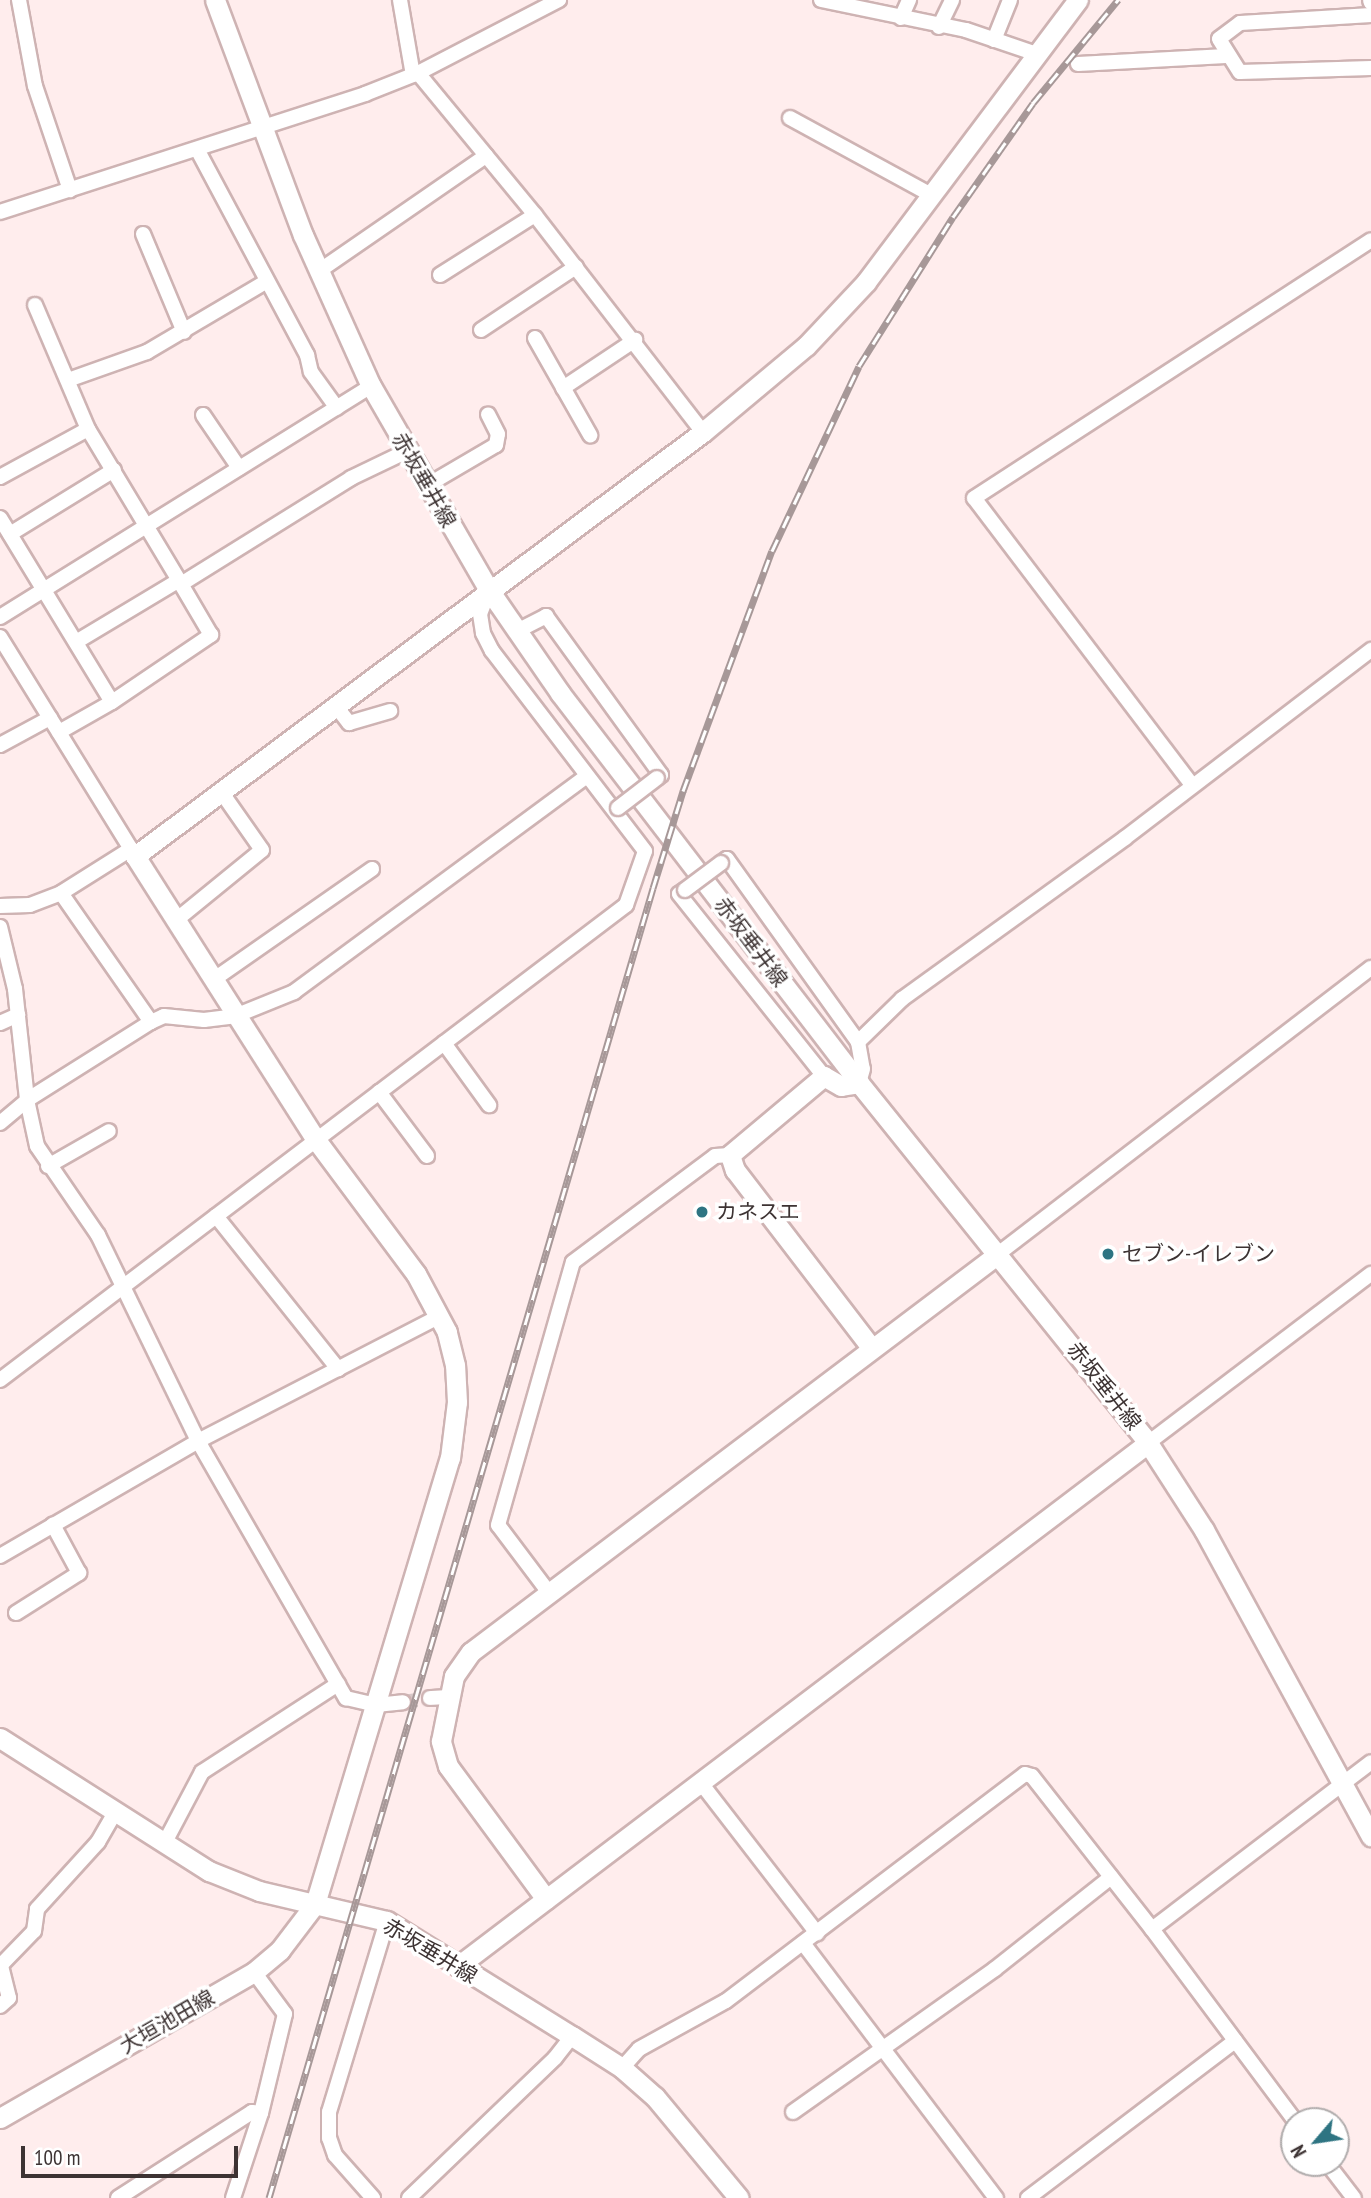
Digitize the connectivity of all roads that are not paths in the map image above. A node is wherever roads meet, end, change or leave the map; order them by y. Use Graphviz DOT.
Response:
graph roads {
  1 [pos="19,0"];
  2 [pos="215,0"];
  3 [pos="400,0"];
  4 [pos="559,0"];
  5 [pos="821,0"];
  6 [pos="909,0"];
  7 [pos="952,0"];
  8 [pos="1010,0"];
  9 [pos="1078,0"];
  10 [pos="848,3"];
  11 [pos="1371,15"];
  12 [pos="901,18"];
  13 [pos="939,27"];
  14 [pos="994,40"];
  15 [pos="1037,54"];
  16 [pos="1226,57"];
  17 [pos="1078,64"];
  18 [pos="1371,68"];
  19 [pos="415,74"];
  20 [pos="790,118"];
  21 [pos="263,128"];
  22 [pos="197,149"];
  23 [pos="486,156"];
  24 [pos="70,190"];
  25 [pos="931,195"];
  26 [pos="0,212"];
  27 [pos="536,215"];
  28 [pos="144,234"];
  29 [pos="1371,240"];
  30 [pos="576,267"];
  31 [pos="319,271"];
  32 [pos="440,275"];
  33 [pos="267,281"];
  34 [pos="35,304"];
  35 [pos="481,330"];
  36 [pos="184,332"];
  37 [pos="535,338"];
  38 [pos="635,340"];
  39 [pos="68,380"];
  40 [pos="371,386"];
  41 [pos="563,388"];
  42 [pos="337,408"];
  43 [pos="488,414"];
  44 [pos="203,415"];
  45 [pos="88,429"];
  46 [pos="703,432"];
  47 [pos="590,436"];
  48 [pos="407,451"];
  49 [pos="239,468"];
  50 [pos="114,470"];
  51 [pos="0,477"];
  52 [pos="426,486"];
  53 [pos="0,518"];
  54 [pos="147,526"];
  55 [pos="10,534"];
  56 [pos="180,582"];
  57 [pos="44,589"];
  58 [pos="489,590"];
  59 [pos="0,617"];
  60 [pos="517,631"];
  61 [pos="0,637"];
  62 [pos="76,642"];
  63 [pos="1371,650"];
  64 [pos="112,702"];
  65 [pos="335,705"];
  66 [pos="390,711"];
  67 [pos="50,718"];
  68 [pos="59,732"];
  69 [pos="0,745"];
  70 [pos="586,777"];
  71 [pos="1192,785"];
  72 [pos="220,790"];
  73 [pos="615,810"];
  74 [pos="133,852"];
  75 [pos="372,869"];
  76 [pos="61,893"];
  77 [pos="0,906"];
  78 [pos="174,921"];
  79 [pos="0,927"];
  80 [pos="1371,968"];
  81 [pos="213,981"];
  82 [pos="18,1015"];
  83 [pos="235,1016"];
  84 [pos="151,1022"];
  85 [pos="0,1023"];
  86 [pos="858,1042"];
  87 [pos="444,1043"];
  88 [pos="824,1076"];
  89 [pos="859,1083"];
  90 [pos="379,1092"];
  91 [pos="26,1100"];
  92 [pos="489,1105"];
  93 [pos="0,1123"];
  94 [pos="109,1131"];
  95 [pos="316,1140"];
  96 [pos="730,1154"];
  97 [pos="426,1156"];
  98 [pos="48,1166"];
  99 [pos="216,1216"];
  100 [pos="998,1254"];
  101 [pos="1371,1274"];
  102 [pos="123,1285"];
  103 [pos="440,1316"];
  104 [pos="871,1347"];
  105 [pos="338,1368"];
  106 [pos="0,1380"];
  107 [pos="198,1441"];
  108 [pos="1148,1443"];
  109 [pos="53,1525"];
  110 [pos="0,1556"];
  111 [pos="550,1594"];
  112 [pos="16,1613"];
  113 [pos="338,1684"];
  114 [pos="450,1697"];
  115 [pos="430,1699"];
  116 [pos="403,1702"];
  117 [pos="376,1705"];
  118 [pos="0,1738"];
  119 [pos="1371,1762"];
  120 [pos="701,1783"];
  121 [pos="1343,1784"];
  122 [pos="114,1814"];
  123 [pos="1371,1836"];
  124 [pos="164,1844"];
  125 [pos="1111,1877"];
  126 [pos="546,1899"];
  127 [pos="315,1904"];
  128 [pos="387,1921"];
  129 [pos="1152,1929"];
  130 [pos="817,1933"];
  131 [pos="803,1943"];
  132 [pos="458,1966"];
  133 [pos="254,1972"];
  134 [pos="0,2006"];
  135 [pos="572,2036"];
  136 [pos="1235,2041"];
  137 [pos="885,2050"];
  138 [pos="622,2068"];
  139 [pos="1284,2107"];
  140 [pos="793,2112"];
  141 [pos="261,2113"];
  142 [pos="0,2118"];
  143 [pos="1338,2177"];
  144 [pos="733,2196"];
  145 [pos="118,2198"];
  146 [pos="233,2198"];
  147 [pos="373,2198"];
  148 [pos="409,2198"];
  149 [pos="996,2198"];
  150 [pos="1028,2198"];
  151 [pos="1354,2198"];
  1 -- 24 [label="street"];
  2 -- 21 [label="street, 赤坂垂井線"];
  3 -- 19 [label="street"];
  4 -- 19 [label="street"];
  5 -- 10 [label="street"];
  6 -- 12 [label="street"];
  7 -- 13 [label="street"];
  8 -- 14 [label="street"];
  9 -- 15 [label="street"];
  10 -- 12 [label="street"];
  11 -- 16 [label="street"];
  12 -- 13 [label="street"];
  13 -- 14 [label="street"];
  14 -- 15 [label="street"];
  15 -- 25 [label="street"];
  16 -- 17 [label="street"];
  16 -- 18 [label="street"];
  19 -- 21 [label="street"];
  19 -- 23 [label="street"];
  20 -- 25 [label="street"];
  21 -- 22 [label="street"];
  21 -- 31 [label="street, 赤坂垂井線"];
  22 -- 24 [label="street"];
  22 -- 33 [label="street"];
  23 -- 27 [label="street"];
  23 -- 31 [label="street"];
  24 -- 26 [label="street"];
  25 -- 46 [label="street"];
  27 -- 30 [label="street"];
  27 -- 32 [label="street"];
  28 -- 36 [label="street"];
  29 -- 71 [label="street"];
  30 -- 35 [label="street"];
  30 -- 38 [label="street"];
  31 -- 40 [label="street, 赤坂垂井線"];
  33 -- 36 [label="street"];
  33 -- 42 [label="street"];
  34 -- 39 [label="street"];
  36 -- 39 [label="street"];
  37 -- 41 [label="street"];
  38 -- 41 [label="street"];
  38 -- 46 [label="street"];
  39 -- 45 [label="street"];
  40 -- 42 [label="street"];
  40 -- 48 [label="street, 赤坂垂井線"];
  41 -- 47 [label="street"];
  42 -- 49 [label="street"];
  43 -- 52 [label="street"];
  44 -- 49 [label="street"];
  45 -- 50 [label="street"];
  45 -- 51 [label="street"];
  46 -- 58 [label="street"];
  48 -- 52 [label="street, 赤坂垂井線"];
  48 -- 56 [label="street"];
  49 -- 54 [label="street"];
  50 -- 54 [label="street"];
  50 -- 55 [label="street"];
  52 -- 58 [label="street, 赤坂垂井線"];
  53 -- 55 [label="street"];
  54 -- 56 [label="street"];
  54 -- 57 [label="street"];
  55 -- 57 [label="street"];
  56 -- 62 [label="street"];
  56 -- 64 [label="street"];
  57 -- 59 [label="street"];
  57 -- 62 [label="street"];
  58 -- 60 [label="street, 赤坂垂井線"];
  58 -- 65 [label="street"];
  58 -- 70 [label="street"];
  60 -- 73 [label="street, bridge"];
  60 -- 89 [label="street, 赤坂垂井線"];
  61 -- 67 [label="street"];
  62 -- 64 [label="street"];
  63 -- 71 [label="street"];
  64 -- 68 [label="street"];
  65 -- 66 [label="street"];
  65 -- 72 [label="street"];
  67 -- 68 [label="street"];
  67 -- 69 [label="street"];
  68 -- 74 [label="street"];
  70 -- 73 [label="street"];
  70 -- 83 [label="street"];
  71 -- 86 [label="street"];
  72 -- 74 [label="street"];
  72 -- 78 [label="street"];
  73 -- 87 [label="street"];
  74 -- 76 [label="street"];
  74 -- 78 [label="street"];
  75 -- 81 [label="street"];
  76 -- 77 [label="street"];
  76 -- 84 [label="street"];
  78 -- 81 [label="street"];
  79 -- 82 [label="street"];
  80 -- 100 [label="street"];
  81 -- 83 [label="street"];
  82 -- 85 [label="street"];
  82 -- 91 [label="street"];
  83 -- 84 [label="street"];
  83 -- 95 [label="street"];
  84 -- 91 [label="street"];
  86 -- 88 [label="street, bridge"];
  86 -- 89 [label="street"];
  87 -- 90 [label="street"];
  87 -- 92 [label="street"];
  88 -- 89 [label="street"];
  88 -- 96 [label="street"];
  89 -- 100 [label="street, 赤坂垂井線"];
  90 -- 95 [label="street"];
  90 -- 97 [label="street"];
  91 -- 93 [label="street"];
  91 -- 98 [label="street"];
  94 -- 98 [label="street"];
  95 -- 99 [label="street"];
  95 -- 103 [label="street"];
  96 -- 104 [label="street"];
  96 -- 111 [label="street"];
  98 -- 102 [label="street"];
  99 -- 102 [label="street"];
  99 -- 105 [label="street"];
  100 -- 104 [label="street"];
  100 -- 108 [label="street, 赤坂垂井線"];
  101 -- 108 [label="street"];
  102 -- 106 [label="street"];
  102 -- 107 [label="street"];
  103 -- 105 [label="street"];
  103 -- 117 [label="street"];
  104 -- 111 [label="street"];
  105 -- 107 [label="street"];
  107 -- 109 [label="street"];
  107 -- 113 [label="street"];
  108 -- 120 [label="street"];
  108 -- 121 [label="street, 赤坂垂井線"];
  109 -- 110 [label="street"];
  109 -- 112 [label="street"];
  111 -- 114 [label="street"];
  113 -- 117 [label="street"];
  113 -- 124 [label="street"];
  114 -- 115 [label="street"];
  114 -- 126 [label="street"];
  116 -- 117 [label="street"];
  117 -- 127 [label="street"];
  118 -- 122 [label="street, 赤坂垂井線"];
  119 -- 121 [label="street"];
  120 -- 126 [label="street"];
  120 -- 130 [label="street"];
  121 -- 123 [label="street, 赤坂垂井線"];
  121 -- 129 [label="street"];
  122 -- 124 [label="street, 赤坂垂井線"];
  122 -- 134 [label="street"];
  124 -- 127 [label="street, 赤坂垂井線"];
  125 -- 129 [label="street"];
  125 -- 130 [label="street"];
  125 -- 137 [label="street"];
  126 -- 132 [label="street"];
  127 -- 128 [label="street, 赤坂垂井線"];
  127 -- 133 [label="street, 大垣池田線"];
  128 -- 132 [label="street, 赤坂垂井線"];
  128 -- 147 [label="street"];
  129 -- 136 [label="street"];
  130 -- 131 [label="street"];
  131 -- 137 [label="street"];
  131 -- 138 [label="street"];
  132 -- 135 [label="street, 赤坂垂井線"];
  133 -- 141 [label="street"];
  133 -- 142 [label="street, 大垣池田線"];
  135 -- 138 [label="street, 赤坂垂井線"];
  135 -- 148 [label="street"];
  136 -- 139 [label="street"];
  136 -- 150 [label="street"];
  137 -- 140 [label="street"];
  137 -- 149 [label="street"];
  138 -- 144 [label="street, 赤坂垂井線"];
  141 -- 145 [label="street"];
  141 -- 146 [label="street"];
  143 -- 151 [label="street"];
}
